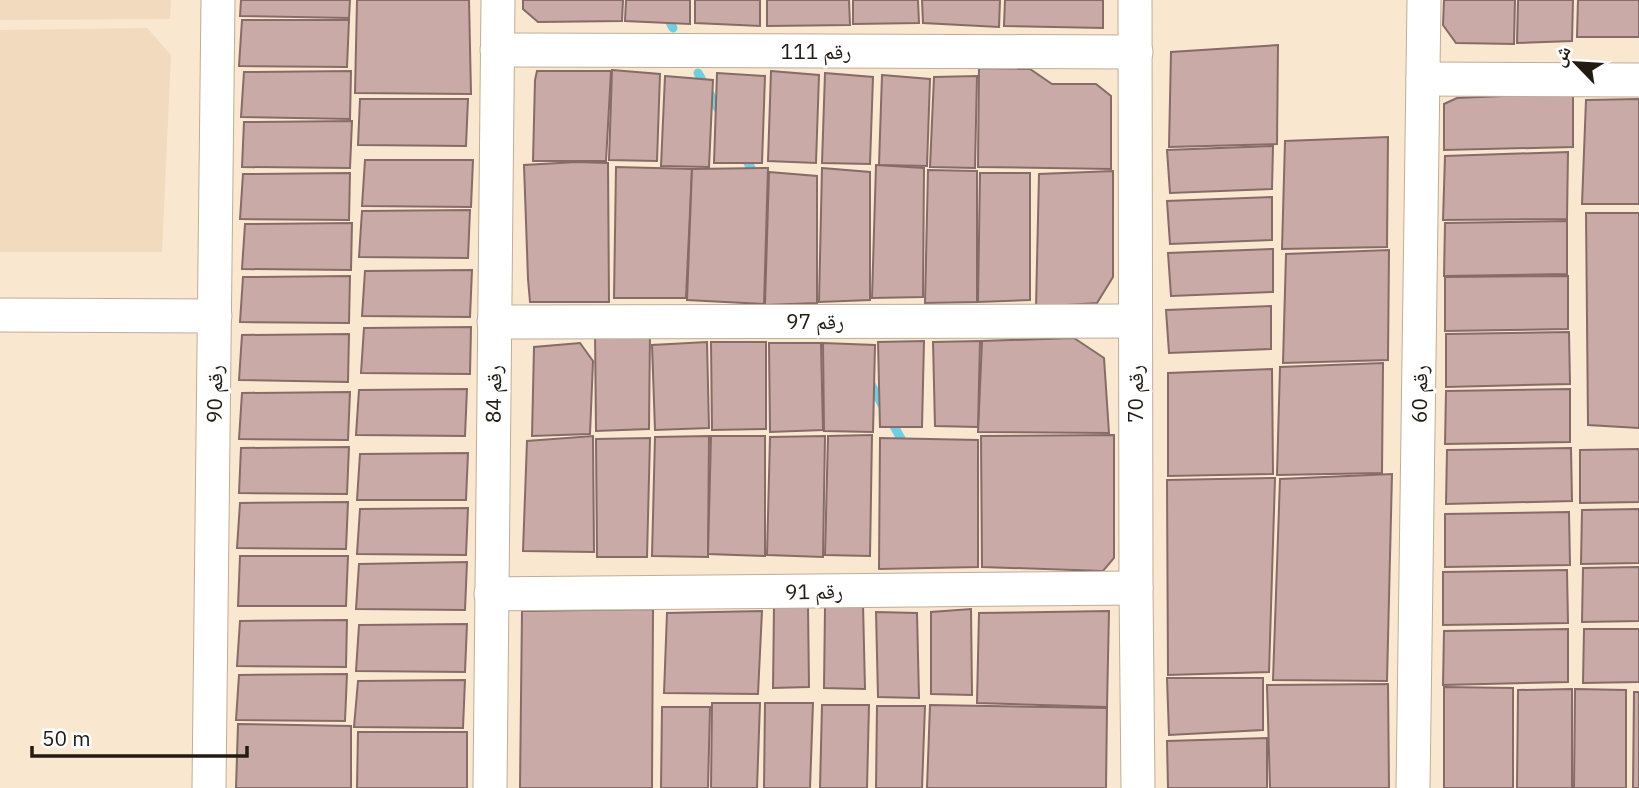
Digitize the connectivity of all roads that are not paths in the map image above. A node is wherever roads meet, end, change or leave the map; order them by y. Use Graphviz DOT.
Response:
graph roads {
  1 [pos="218,0"];
  2 [pos="498,0"];
  3 [pos="1135,0"];
  4 [pos="1424,0"];
  5 [pos="497,50"];
  6 [pos="1136,52"];
  7 [pos="1423,79"];
  8 [pos="1639,80"];
  9 [pos="0,315"];
  10 [pos="215,316"];
  11 [pos="1135,321"];
  12 [pos="494,322"];
  13 [pos="1136,588"];
  14 [pos="491,594"];
  15 [pos="209,788"];
  16 [pos="490,788"];
  17 [pos="1138,788"];
  18 [pos="1413,788"];
  1 -- 10 [label="street, رقم 90"];
  2 -- 5 [label="street, رقم 84"];
  3 -- 6 [label="street, رقم 70"];
  4 -- 7 [label="street, رقم 60"];
  5 -- 6 [label="street, رقم 111"];
  5 -- 12 [label="street, رقم 84"];
  6 -- 11 [label="street, رقم 70"];
  7 -- 8 [label="street"];
  7 -- 18 [label="street, رقم 60"];
  9 -- 10 [label="street"];
  10 -- 15 [label="street, رقم 90"];
  11 -- 12 [label="street, رقم 97"];
  11 -- 13 [label="street, رقم 70"];
  12 -- 14 [label="street, رقم 84"];
  13 -- 14 [label="street, رقم 91"];
  13 -- 17 [label="street, رقم 70"];
  14 -- 16 [label="street, رقم 84"];
}
